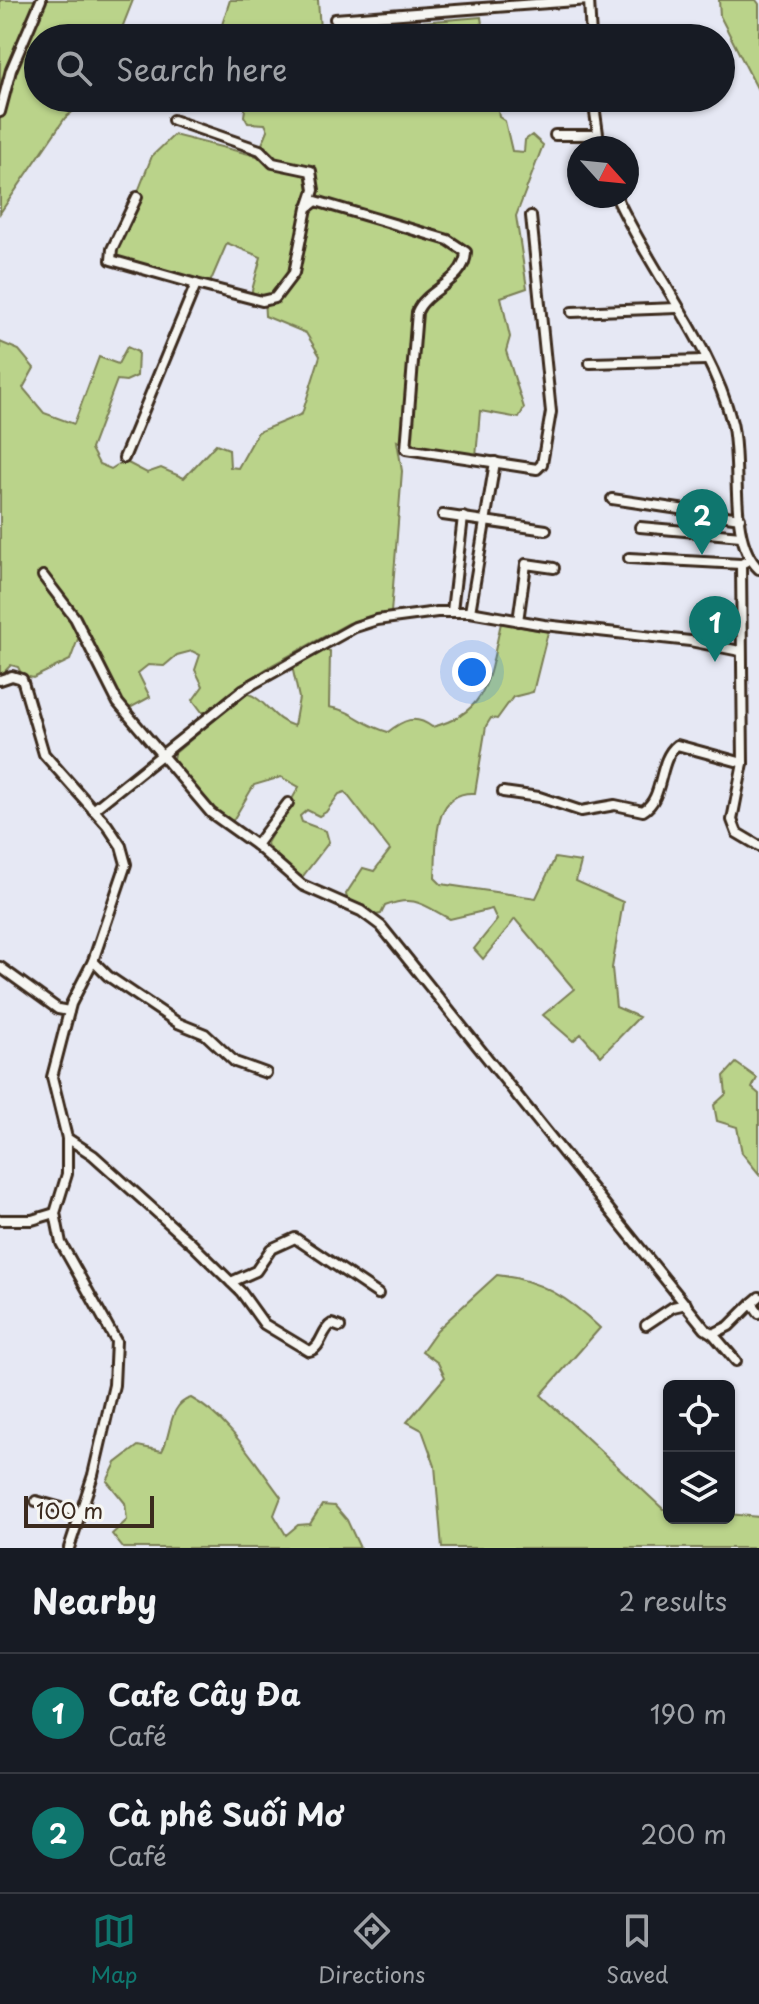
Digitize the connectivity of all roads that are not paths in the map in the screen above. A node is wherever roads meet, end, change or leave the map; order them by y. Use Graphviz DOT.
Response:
graph roads {
  1 [pos="41,0"];
  2 [pos="589,0"];
  3 [pos="335,19"];
  4 [pos="31,24"];
  5 [pos="590,24"];
  6 [pos="24,40"];
  7 [pos="0,112"];
  8 [pos="595,112"];
  9 [pos="173,120"];
  10 [pos="555,135"];
  11 [pos="597,135"];
  12 [pos="137,197"];
  13 [pos="309,206"];
  14 [pos="623,208"];
  15 [pos="531,216"];
  16 [pos="196,284"];
  17 [pos="677,308"];
  18 [pos="572,312"];
  19 [pos="706,360"];
  20 [pos="590,363"];
  21 [pos="124,458"];
  22 [pos="495,462"];
  23 [pos="612,499"];
  24 [pos="443,515"];
  25 [pos="463,517"];
  26 [pos="740,518"];
  27 [pos="485,520"];
  28 [pos="640,527"];
  29 [pos="546,530"];
  30 [pos="741,536"];
  31 [pos="629,558"];
  32 [pos="745,562"];
  33 [pos="554,568"];
  34 [pos="759,569"];
  35 [pos="43,576"];
  36 [pos="452,611"];
  37 [pos="470,612"];
  38 [pos="518,621"];
  39 [pos="740,651"];
  40 [pos="0,680"];
  41 [pos="162,756"];
  42 [pos="743,763"];
  43 [pos="503,792"];
  44 [pos="288,803"];
  45 [pos="93,810"];
  46 [pos="256,845"];
  47 [pos="759,846"];
  48 [pos="93,961"];
  49 [pos="0,967"];
  50 [pos="69,1011"];
  51 [pos="266,1073"];
  52 [pos="67,1138"];
  53 [pos="55,1213"];
  54 [pos="0,1220"];
  55 [pos="231,1282"];
  56 [pos="378,1294"];
  57 [pos="755,1300"];
  58 [pos="686,1304"];
  59 [pos="759,1313"];
  60 [pos="646,1325"];
  61 [pos="340,1327"];
  62 [pos="713,1334"];
  63 [pos="736,1361"];
  64 [pos="36,1501"];
  65 [pos="80,1513"];
  66 [pos="69,1548"];
  1 -- 4 [label="street"];
  2 -- 3 [label="street"];
  2 -- 5 [label="street"];
  6 -- 7 [label="street"];
  8 -- 11 [label="street"];
  9 -- 13 [label="street"];
  10 -- 11 [label="street"];
  12 -- 16 [label="street"];
  13 -- 16 [label="street"];
  13 -- 22 [label="street"];
  14 -- 17 [label="street"];
  15 -- 22 [label="street"];
  16 -- 21 [label="street"];
  17 -- 18 [label="street"];
  17 -- 19 [label="street"];
  19 -- 20 [label="street"];
  19 -- 26 [label="street"];
  22 -- 27 [label="street"];
  23 -- 26 [label="street"];
  24 -- 25 [label="street"];
  25 -- 27 [label="street"];
  25 -- 36 [label="street"];
  26 -- 30 [label="street"];
  27 -- 29 [label="street"];
  27 -- 37 [label="street"];
  28 -- 30 [label="street"];
  30 -- 32 [label="street"];
  31 -- 32 [label="street"];
  32 -- 34 [label="street"];
  32 -- 39 [label="street"];
  33 -- 38 [label="street"];
  35 -- 41 [label="street"];
  36 -- 37 [label="street"];
  36 -- 41 [label="street"];
  37 -- 38 [label="street"];
  38 -- 39 [label="street"];
  39 -- 42 [label="street"];
  40 -- 45 [label="street"];
  41 -- 45 [label="street"];
  41 -- 46 [label="street"];
  42 -- 43 [label="street"];
  42 -- 47 [label="street"];
  44 -- 46 [label="street"];
  45 -- 48 [label="street"];
  46 -- 58 [label="street"];
  48 -- 50 [label="street"];
  48 -- 51 [label="street"];
  49 -- 50 [label="street"];
  50 -- 52 [label="street"];
  52 -- 53 [label="street"];
  52 -- 55 [label="street"];
  53 -- 54 [label="street"];
  53 -- 65 [label="street"];
  55 -- 56 [label="street"];
  55 -- 61 [label="street"];
  57 -- 59 [label="street"];
  57 -- 62 [label="street"];
  58 -- 60 [label="street"];
  58 -- 62 [label="street"];
  62 -- 63 [label="street"];
  64 -- 65 [label="street"];
  65 -- 66 [label="street"];
}
